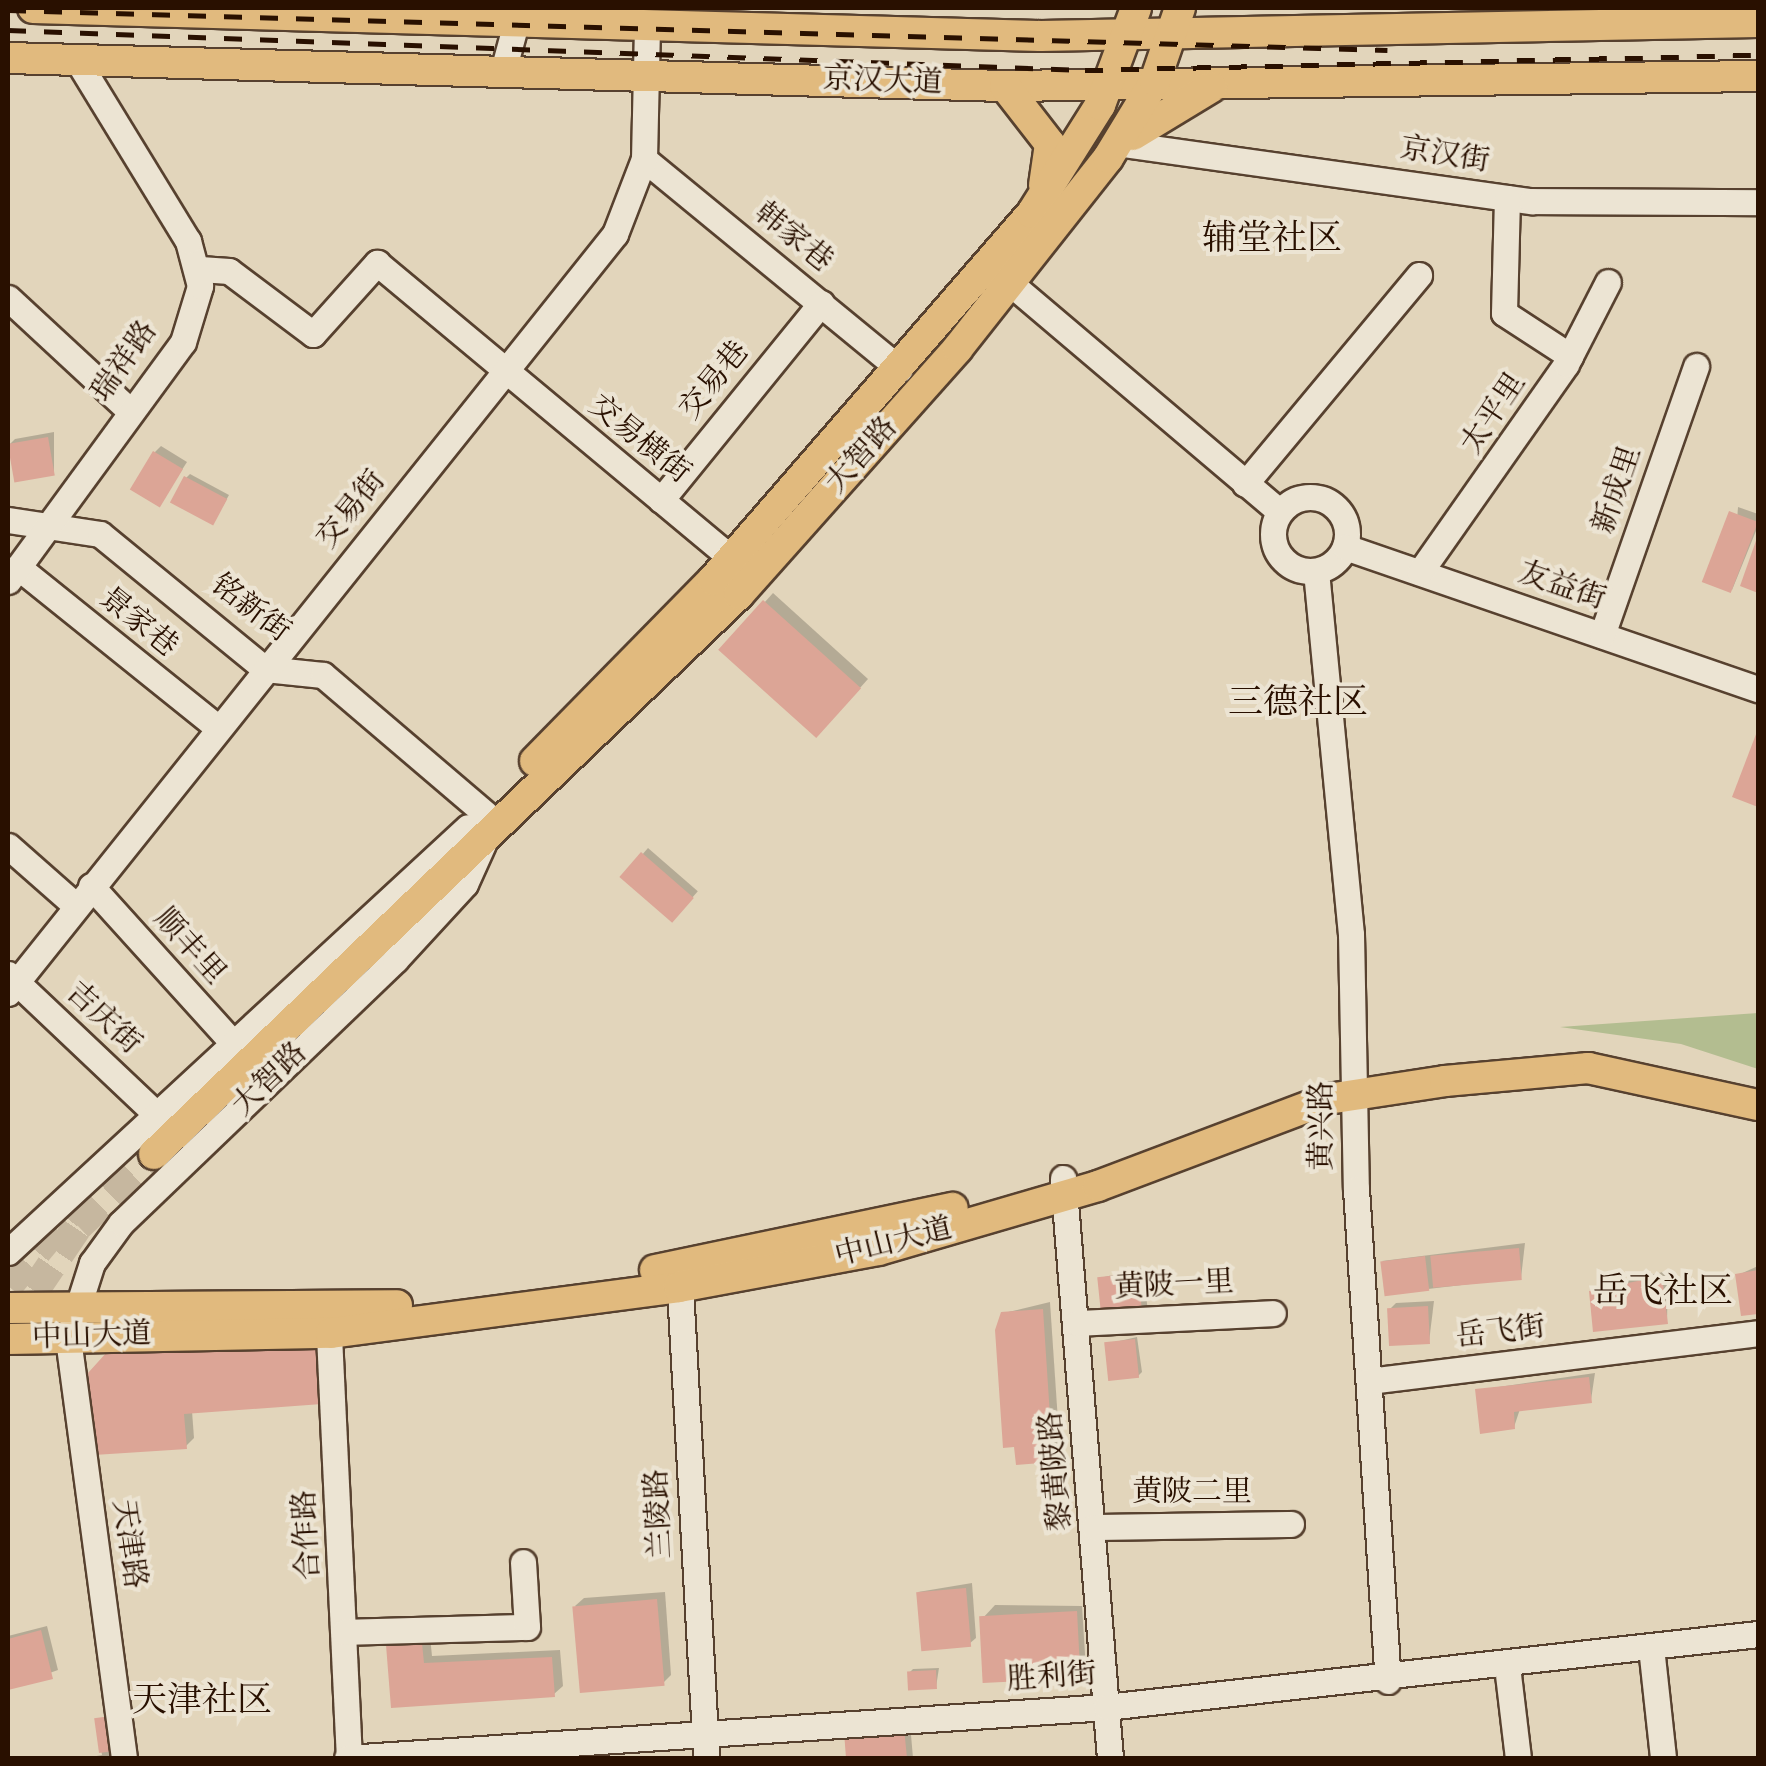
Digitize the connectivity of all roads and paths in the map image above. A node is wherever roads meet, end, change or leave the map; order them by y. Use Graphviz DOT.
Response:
graph roads {
  1 [pos="33,8"];
  2 [pos="62,8"];
  3 [pos="517,16"];
  4 [pos="1124,16"];
  5 [pos="1177,20"];
  6 [pos="1758,22"];
  7 [pos="647,28"];
  8 [pos="8,58"];
  9 [pos="76,60"];
  10 [pos="504,71"];
  11 [pos="645,73"];
  12 [pos="1758,76"];
  13 [pos="1235,80"];
  14 [pos="1155,81"];
  15 [pos="1109,84"];
  16 [pos="1004,86"];
  17 [pos="1124,144"];
  18 [pos="644,158"];
  19 [pos="1507,198"];
  20 [pos="1758,202"];
  21 [pos="1032,213"];
  22 [pos="200,268"];
  23 [pos="1419,275"];
  24 [pos="1608,282"];
  25 [pos="1010,283"];
  26 [pos="8,298"];
  27 [pos="820,303"];
  28 [pos="1570,356"];
  29 [pos="1696,366"];
  30 [pos="900,370"];
  31 [pos="504,372"];
  32 [pos="130,411"];
  33 [pos="1245,484"];
  34 [pos="661,500"];
  35 [pos="1279,512"];
  36 [pos="8,520"];
  37 [pos="48,526"];
  38 [pos="1345,547"];
  39 [pos="732,559"];
  40 [pos="1316,571"];
  41 [pos="1420,572"];
  42 [pos="12,574"];
  43 [pos="1602,636"];
  44 [pos="266,670"];
  45 [pos="1758,690"];
  46 [pos="218,728"];
  47 [pos="481,824"];
  48 [pos="8,846"];
  49 [pos="84,896"];
  50 [pos="10,982"];
  51 [pos="235,1046"];
  52 [pos="1357,1085"];
  53 [pos="1758,1086"];
  54 [pos="1758,1105"];
  55 [pos="151,1135"];
  56 [pos="1065,1187"];
  57 [pos="8,1252"];
  58 [pos="679,1276"];
  59 [pos="8,1308"];
  60 [pos="78,1309"];
  61 [pos="1273,1314"];
  62 [pos="329,1321"];
  63 [pos="1078,1324"];
  64 [pos="1758,1333"];
  65 [pos="68,1338"];
  66 [pos="8,1339"];
  67 [pos="1369,1381"];
  68 [pos="1290,1524"];
  69 [pos="1094,1527"];
  70 [pos="523,1562"];
  71 [pos="344,1632"];
  72 [pos="1758,1634"];
  73 [pos="1650,1647"];
  74 [pos="1507,1666"];
  75 [pos="1388,1681"];
  76 [pos="1106,1707"];
  77 [pos="705,1732"];
  78 [pos="124,1758"];
  79 [pos="348,1758"];
  80 [pos="706,1758"];
  81 [pos="1110,1758"];
  82 [pos="1518,1758"];
  83 [pos="1663,1758"];
  1 -- 2 [label="main road, 京汉大道"];
  2 -- 3 [label="main road, 京汉大道"];
  3 -- 7 [label="main road, 京汉大道"];
  3 -- 10 [label="street"];
  4 -- 5 [label="main road"];
  4 -- 7 [label="main road, 京汉大道"];
  4 -- 15 [label="main road, 大智路"];
  5 -- 6 [label="main road"];
  5 -- 14 [label="main road, 大智路"];
  7 -- 11 [label="street, 交易街"];
  8 -- 9 [label="main road, 京汉大道"];
  9 -- 10 [label="main road, 京汉大道"];
  9 -- 22 [label="street"];
  10 -- 11 [label="main road, 京汉大道"];
  11 -- 16 [label="main road, 京汉大道"];
  11 -- 18 [label="street, 交易街"];
  12 -- 13 [label="main road, 京汉大道"];
  13 -- 14 [label="main road, 京汉大道"];
  13 -- 17 [label="main road"];
  14 -- 15 [label="main road, 京汉大道"];
  14 -- 25 [label="main road, 大智路"];
  15 -- 16 [label="main road, 京汉大道"];
  15 -- 21 [label="main road, 大智路"];
  16 -- 21 [label="main road"];
  17 -- 19 [label="street, 京汉街"];
  18 -- 27 [label="street, 韩家巷"];
  18 -- 31 [label="street, 交易街"];
  19 -- 20 [label="street, 京汉街"];
  19 -- 28 [label="street"];
  21 -- 30 [label="main road, 大智路"];
  22 -- 31 [label="street, 交易横街"];
  22 -- 32 [label="street, 瑞祥路"];
  23 -- 33 [label="street"];
  24 -- 28 [label="street, 太平里"];
  25 -- 33 [label="street"];
  25 -- 47 [label="main road, 大智路"];
  26 -- 32 [label="street"];
  27 -- 30 [label="street, 韩家巷"];
  27 -- 34 [label="street, 交易巷"];
  28 -- 41 [label="street, 太平里"];
  29 -- 43 [label="street, 新成里"];
  30 -- 39 [label="main road, 大智路"];
  31 -- 34 [label="street, 交易横街"];
  31 -- 44 [label="street, 交易街"];
  32 -- 37 [label="street, 瑞祥路"];
  33 -- 35 [label="street"];
  34 -- 39 [label="street, 交易横街"];
  35 -- 38 [label="street"];
  35 -- 40 [label="street"];
  36 -- 37 [label="street, 铭新街"];
  37 -- 42 [label="street, 瑞祥路"];
  37 -- 44 [label="street, 铭新街"];
  38 -- 40 [label="street"];
  38 -- 41 [label="street, 友益街"];
  39 -- 47 [label="main road, 大智路"];
  40 -- 52 [label="street, 黄兴路"];
  41 -- 43 [label="street, 友益街"];
  42 -- 46 [label="street, 景家巷"];
  43 -- 45 [label="street, 友益街"];
  44 -- 46 [label="street, 交易街"];
  44 -- 47 [label="street, 铭新街"];
  46 -- 49 [label="street, 交易街"];
  47 -- 51 [label="main road, 大智路"];
  47 -- 55 [label="main road, 大智路"];
  47 -- 60 [label="street, 大智路"];
  48 -- 49 [label="street, 顺丰里"];
  49 -- 50 [label="street, 交易街"];
  49 -- 51 [label="street, 顺丰里"];
  50 -- 55 [label="street, 吉庆街"];
  51 -- 55 [label="main road, 大智路"];
  52 -- 53 [label="main road, 中山大道"];
  52 -- 54 [label="main road, 中山大道"];
  52 -- 56 [label="main road, 中山大道"];
  52 -- 67 [label="street, 黄兴路"];
  55 -- 57 [label="street, 大智路"];
  56 -- 58 [label="main road, 中山大道"];
  56 -- 63 [label="street, 黎黄陂路"];
  58 -- 62 [label="main road, 中山大道"];
  58 -- 77 [label="street, 兰陵路"];
  59 -- 60 [label="main road, 中山大道"];
  60 -- 62 [label="main road, 中山大道"];
  60 -- 65 [label="street, 大智路"];
  61 -- 63 [label="street, 黄陂一里"];
  62 -- 65 [label="main road, 中山大道"];
  62 -- 71 [label="street, 合作路"];
  63 -- 69 [label="street, 黎黄陂路"];
  64 -- 67 [label="street, 岳飞街"];
  65 -- 66 [label="main road, 中山大道"];
  65 -- 78 [label="street, 天津路"];
  67 -- 75 [label="street, 黄兴路"];
  68 -- 69 [label="street, 黄陂二里"];
  69 -- 76 [label="street, 黎黄陂路"];
  70 -- 71 [label="street"];
  71 -- 79 [label="street, 合作路"];
  72 -- 73 [label="street, 胜利街"];
  73 -- 74 [label="street, 胜利街"];
  73 -- 83 [label="street"];
  74 -- 75 [label="street, 胜利街"];
  74 -- 82 [label="street"];
  75 -- 76 [label="street, 胜利街"];
  76 -- 77 [label="street, 胜利街"];
  76 -- 81 [label="street, 黎黄陂路"];
  77 -- 79 [label="street, 胜利街"];
  77 -- 80 [label="street, 兰陵路"];
}
